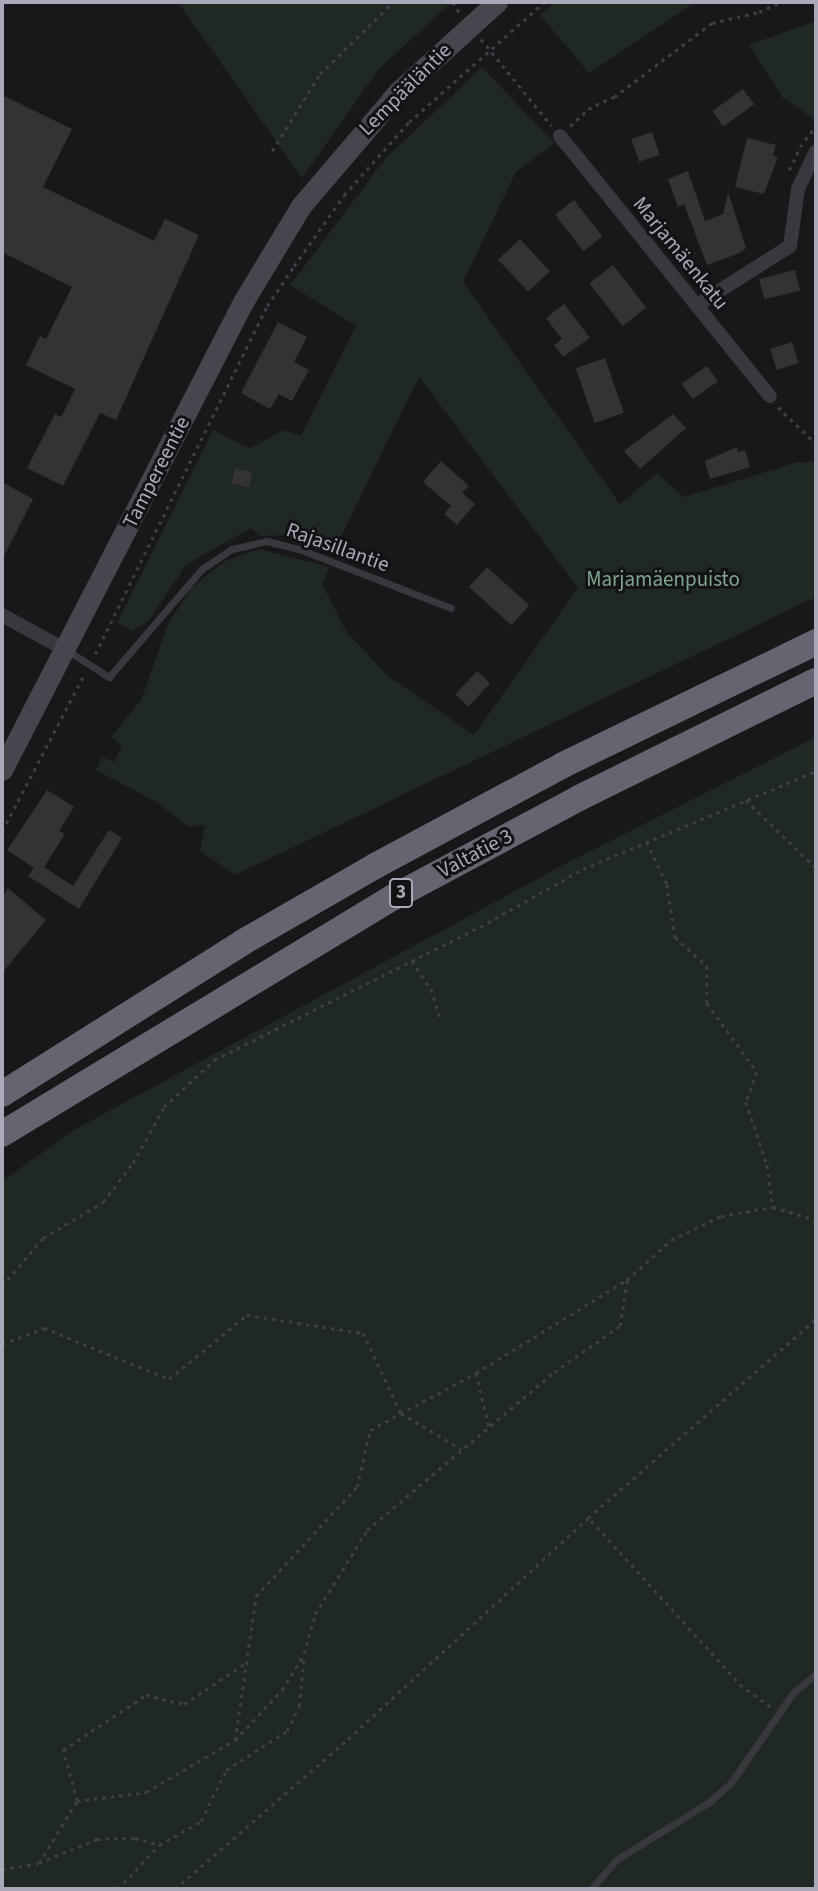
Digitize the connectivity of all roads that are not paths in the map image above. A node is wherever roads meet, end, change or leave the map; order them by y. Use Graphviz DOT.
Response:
graph roads {
  1 [pos="497,2"];
  2 [pos="560,136"];
  3 [pos="816,152"];
  4 [pos="320,181"];
  5 [pos="697,305"];
  6 [pos="770,396"];
  7 [pos="451,608"];
  8 [pos="2,615"];
  9 [pos="816,642"];
  10 [pos="64,649"];
  11 [pos="816,681"];
  12 [pos="2,770"];
  13 [pos="2,1094"];
  14 [pos="2,1134"];
  15 [pos="816,1674"];
  16 [pos="591,1889"];
  1 -- 4 [label="main road, Lempääläntie"];
  2 -- 5 [label="street, Marjamäenkatu"];
  3 -- 5 [label="street"];
  4 -- 10 [label="main road, Tampereentie"];
  5 -- 6 [label="street, Marjamäenkatu"];
  7 -- 10 [label="lane, Rajasillantie"];
  8 -- 10 [label="street"];
  9 -- 13 [label="highway, Valtatie 3 / 3"];
  10 -- 12 [label="main road, Tampereentie"];
  11 -- 14 [label="highway, Valtatie 3 / 3"];
  15 -- 16 [label="lane"];
}
